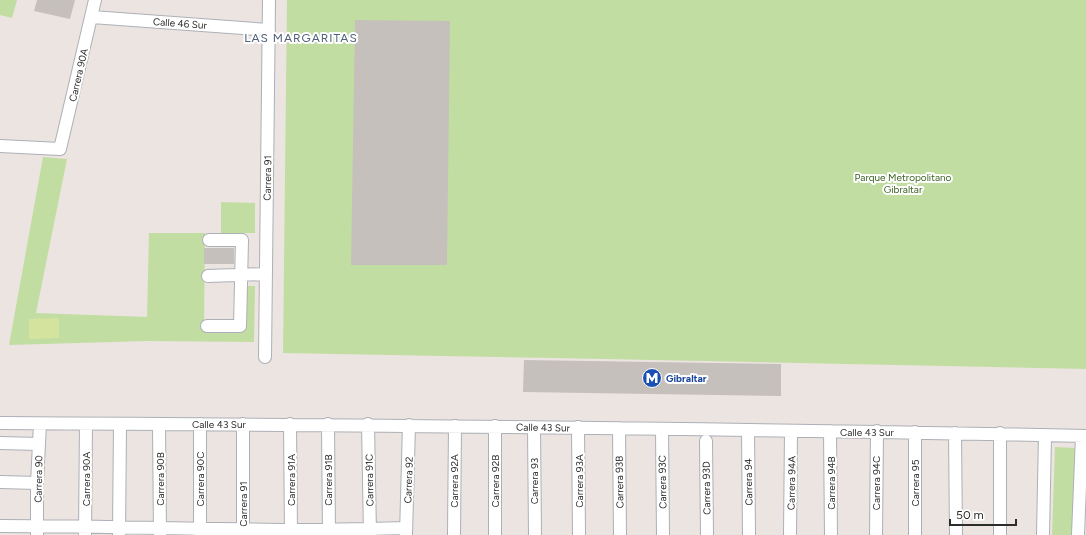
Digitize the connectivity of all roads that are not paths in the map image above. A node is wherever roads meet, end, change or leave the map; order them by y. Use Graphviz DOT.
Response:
graph roads {
  1 [pos="96,0"];
  2 [pos="269,0"];
  3 [pos="92,17"];
  4 [pos="269,30"];
  5 [pos="0,146"];
  6 [pos="209,240"];
  7 [pos="266,274"];
  8 [pos="241,275"];
  9 [pos="208,276"];
  10 [pos="207,326"];
  11 [pos="265,357"];
  12 [pos="0,423"];
  13 [pos="40,424"];
  14 [pos="86,424"];
  15 [pos="120,424"];
  16 [pos="160,424"];
  17 [pos="200,424"];
  18 [pos="243,424"];
  19 [pos="290,424"];
  20 [pos="328,424"];
  21 [pos="368,424"];
  22 [pos="409,425"];
  23 [pos="454,426"];
  24 [pos="495,426"];
  25 [pos="534,427"];
  26 [pos="578,428"];
  27 [pos="618,428"];
  28 [pos="662,429"];
  29 [pos="748,430"];
  30 [pos="791,431"];
  31 [pos="877,431"];
  32 [pos="830,432"];
  33 [pos="915,432"];
  34 [pos="955,432"];
  35 [pos="1000,433"];
  36 [pos="1046,435"];
  37 [pos="1084,436"];
  38 [pos="706,441"];
  39 [pos="0,443"];
  40 [pos="39,444"];
  41 [pos="0,482"];
  42 [pos="37,483"];
  43 [pos="0,526"];
  44 [pos="85,530"];
  45 [pos="37,531"];
  46 [pos="119,531"];
  47 [pos="160,531"];
  48 [pos="200,532"];
  49 [pos="244,532"];
  50 [pos="291,532"];
  51 [pos="329,532"];
  52 [pos="370,532"];
  53 [pos="406,532"];
  54 [pos="454,535"];
  55 [pos="495,535"];
  56 [pos="535,535"];
  57 [pos="579,535"];
  58 [pos="620,535"];
  59 [pos="663,535"];
  60 [pos="707,535"];
  61 [pos="749,535"];
  62 [pos="790,535"];
  63 [pos="831,535"];
  64 [pos="876,535"];
  65 [pos="916,535"];
  66 [pos="956,535"];
  67 [pos="1000,535"];
  68 [pos="1043,535"];
  69 [pos="1078,535"];
  1 -- 3 [label="street, Carrera 90A"];
  2 -- 4 [label="street, Carrera 91"];
  3 -- 4 [label="street, Calle 46 Sur"];
  3 -- 5 [label="street, Carrera 90A"];
  4 -- 7 [label="street, Carrera 91"];
  6 -- 8 [label="street"];
  7 -- 8 [label="street"];
  7 -- 11 [label="street, Carrera 91"];
  8 -- 9 [label="street"];
  8 -- 10 [label="street"];
  12 -- 13 [label="street, Calle 43 Sur"];
  13 -- 14 [label="street, Calle 43 Sur"];
  13 -- 40 [label="street, Carrera 90"];
  14 -- 15 [label="street, Calle 43 Sur"];
  14 -- 44 [label="street, Carrera 90A"];
  15 -- 16 [label="street, Calle 43 Sur"];
  15 -- 46 [label="street"];
  16 -- 17 [label="street, Calle 43 Sur"];
  16 -- 47 [label="street, Carrera 90B"];
  17 -- 18 [label="street, Calle 43 Sur"];
  17 -- 48 [label="street, Carrera 90C"];
  18 -- 19 [label="street, Calle 43 Sur"];
  18 -- 49 [label="street, Carrera 91"];
  19 -- 20 [label="street, Calle 43 Sur"];
  19 -- 50 [label="street, Carrera 91A"];
  20 -- 21 [label="street, Calle 43 Sur"];
  20 -- 51 [label="street, Carrera 91B"];
  21 -- 22 [label="street, Calle 43 Sur"];
  21 -- 52 [label="street, Carrera 91C"];
  22 -- 23 [label="street, Calle 43 Sur"];
  22 -- 53 [label="street, Carrera 92"];
  23 -- 24 [label="street, Calle 43 Sur"];
  23 -- 54 [label="street, Carrera 92A"];
  24 -- 25 [label="street, Calle 43 Sur"];
  24 -- 55 [label="street, Carrera 92B"];
  25 -- 26 [label="street, Calle 43 Sur"];
  25 -- 56 [label="street, Carrera 93"];
  26 -- 27 [label="street, Calle 43 Sur"];
  26 -- 57 [label="street, Carrera 93A"];
  27 -- 28 [label="street, Calle 43 Sur"];
  27 -- 58 [label="street, Carrera 93B"];
  28 -- 29 [label="street, Calle 43 Sur"];
  28 -- 59 [label="street, Carrera 93C"];
  29 -- 30 [label="street, Calle 43 Sur"];
  29 -- 61 [label="street, Carrera 94"];
  30 -- 32 [label="street, Calle 43 Sur"];
  30 -- 62 [label="street, Carrera 94A"];
  31 -- 32 [label="street, Calle 43 Sur"];
  31 -- 33 [label="street, Calle 43 Sur"];
  31 -- 64 [label="street, Carrera 94C"];
  32 -- 63 [label="street, Carrera 94B"];
  33 -- 34 [label="street, Calle 43 Sur"];
  33 -- 65 [label="street, Carrera 95"];
  34 -- 35 [label="street, Calle 43 Sur"];
  34 -- 66 [label="street"];
  35 -- 36 [label="street, Calle 43 Sur"];
  35 -- 67 [label="street"];
  36 -- 37 [label="street, Calle 43 Sur"];
  36 -- 68 [label="street"];
  37 -- 69 [label="street"];
  38 -- 60 [label="street, Carrera 93D"];
  39 -- 40 [label="street"];
  40 -- 42 [label="street, Carrera 90"];
  41 -- 42 [label="street"];
  42 -- 45 [label="street, Carrera 90"];
  43 -- 45 [label="street"];
  44 -- 45 [label="street"];
  44 -- 46 [label="street"];
  46 -- 47 [label="street"];
  47 -- 48 [label="street"];
  48 -- 49 [label="street"];
  49 -- 50 [label="street"];
  50 -- 51 [label="street"];
  51 -- 52 [label="street"];
  52 -- 53 [label="street"];
}
